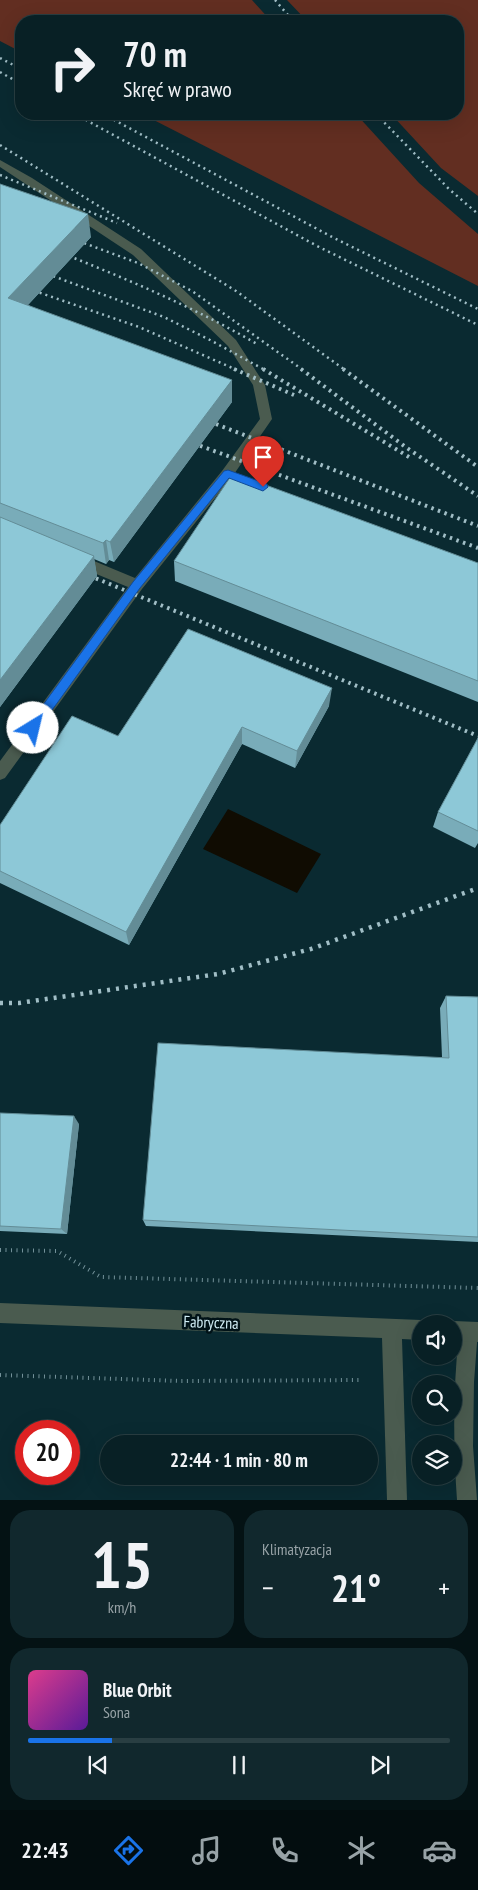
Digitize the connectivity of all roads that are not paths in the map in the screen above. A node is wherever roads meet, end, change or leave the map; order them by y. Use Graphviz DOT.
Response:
graph roads {
  1 [pos="0,163"];
  2 [pos="64,554"];
  3 [pos="137,585"];
  4 [pos="0,772"];
  5 [pos="0,1313"];
  6 [pos="392,1329"];
  7 [pos="412,1330"];
  8 [pos="467,1332"];
  9 [pos="397,1500"];
  10 [pos="467,1500"];
  1 -- 3 [label="street"];
  2 -- 3 [label="street"];
  3 -- 4 [label="street"];
  5 -- 6 [label="street, Fabryczna"];
  6 -- 7 [label="street, Fabryczna"];
  6 -- 9 [label="street"];
  8 -- 10 [label="street"];
}
